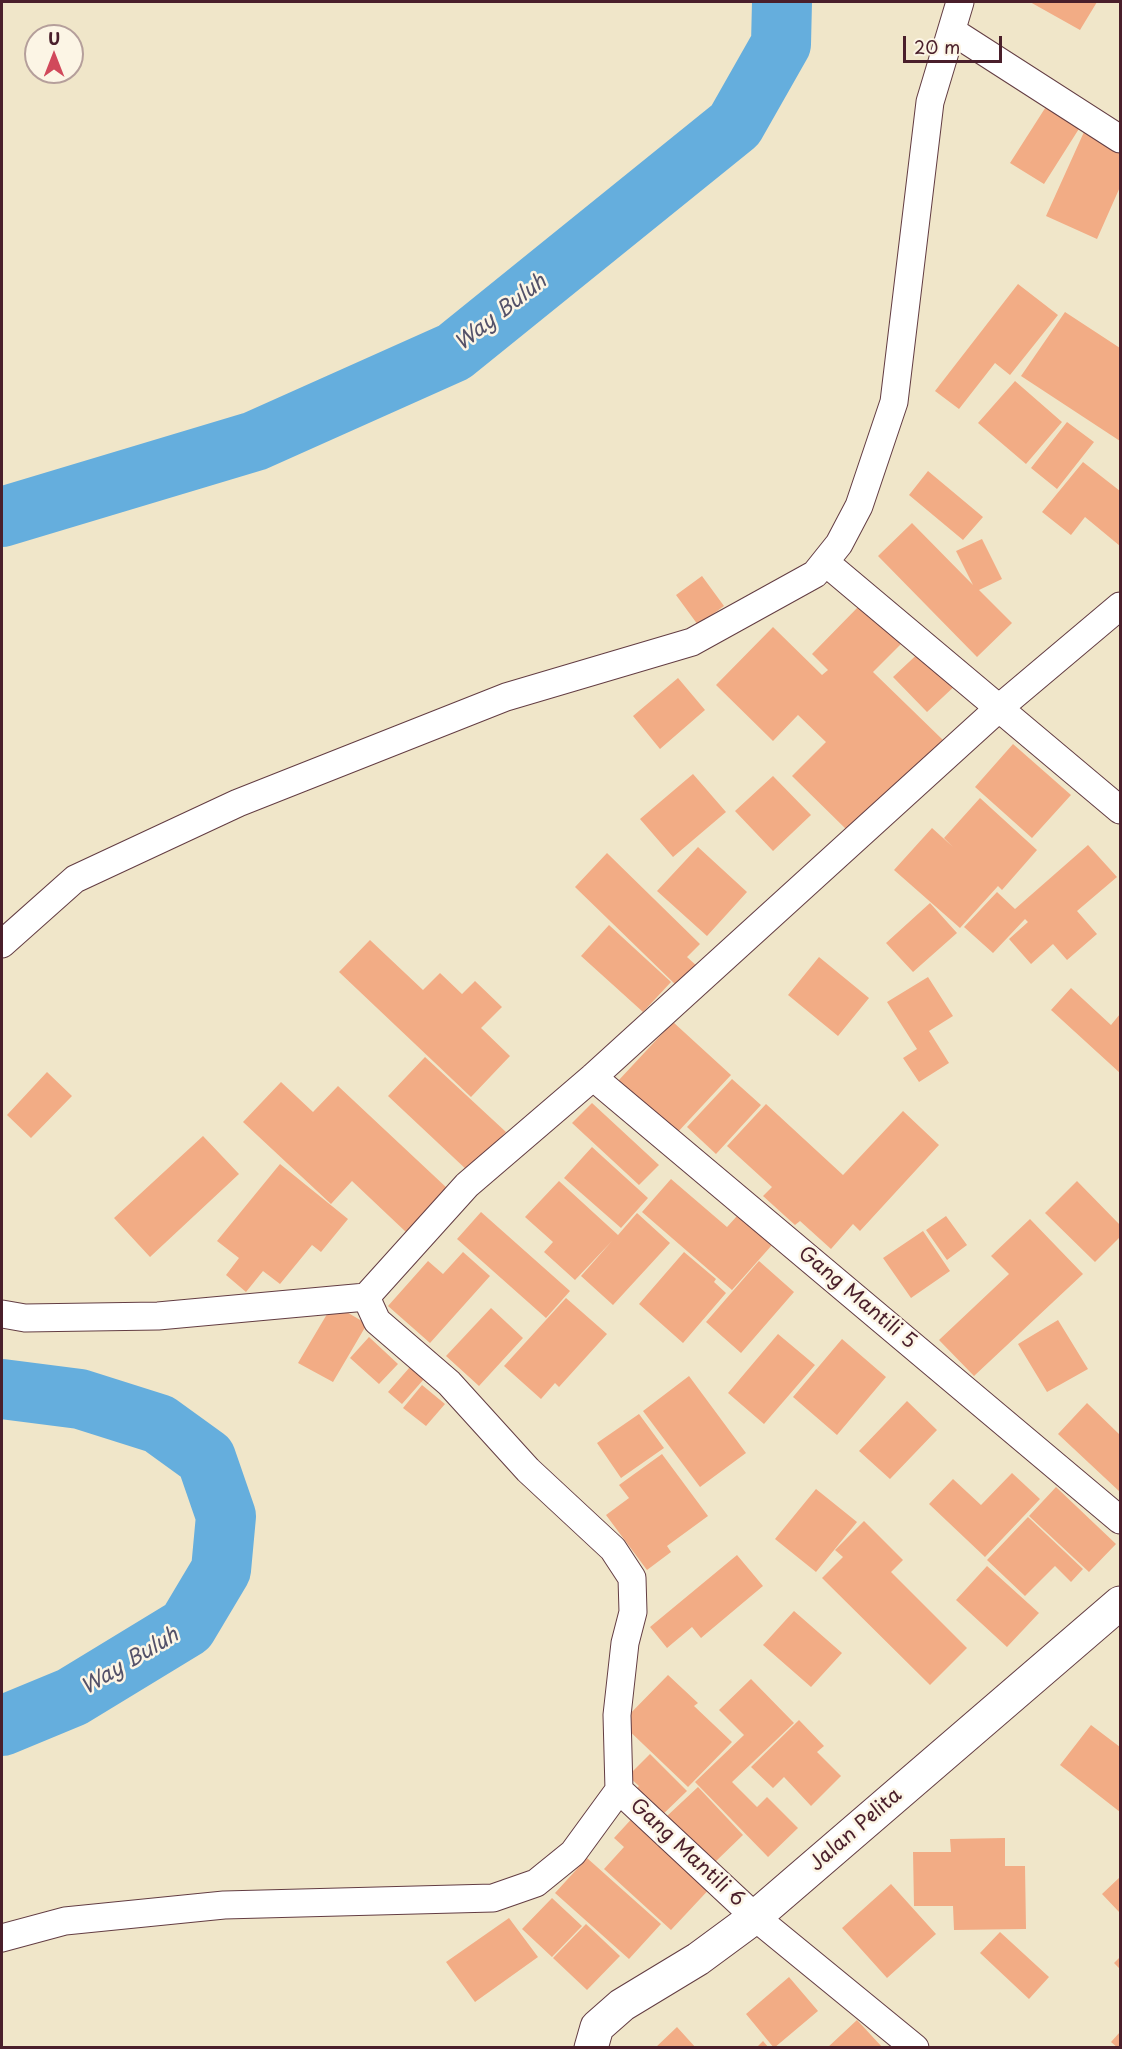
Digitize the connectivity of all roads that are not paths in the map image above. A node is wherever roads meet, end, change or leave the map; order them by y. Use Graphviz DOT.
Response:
graph roads {
  1 [pos="960,2"];
  2 [pos="952,31"];
  3 [pos="1120,139"];
  4 [pos="825,562"];
  5 [pos="1120,606"];
  6 [pos="999,708"];
  7 [pos="1120,810"];
  8 [pos="2,945"];
  9 [pos="593,1077"];
  10 [pos="366,1297"];
  11 [pos="2,1314"];
  12 [pos="1120,1520"];
  13 [pos="1120,1604"];
  14 [pos="619,1790"];
  15 [pos="755,1917"];
  16 [pos="2,1938"];
  17 [pos="591,2048"];
  18 [pos="915,2048"];
  1 -- 2 [label="street"];
  2 -- 3 [label="street"];
  2 -- 4 [label="street"];
  4 -- 6 [label="street"];
  4 -- 8 [label="street"];
  5 -- 6 [label="street"];
  6 -- 7 [label="street"];
  6 -- 9 [label="street"];
  9 -- 10 [label="street"];
  9 -- 12 [label="street, Gang Mantili 5"];
  10 -- 11 [label="street"];
  10 -- 14 [label="street"];
  13 -- 15 [label="street, Jalan Pelita"];
  14 -- 15 [label="street, Gang Mantili 6"];
  14 -- 16 [label="street"];
  15 -- 17 [label="street, Jalan Pelita"];
  15 -- 18 [label="street, Gang Mantili 6"];
}
